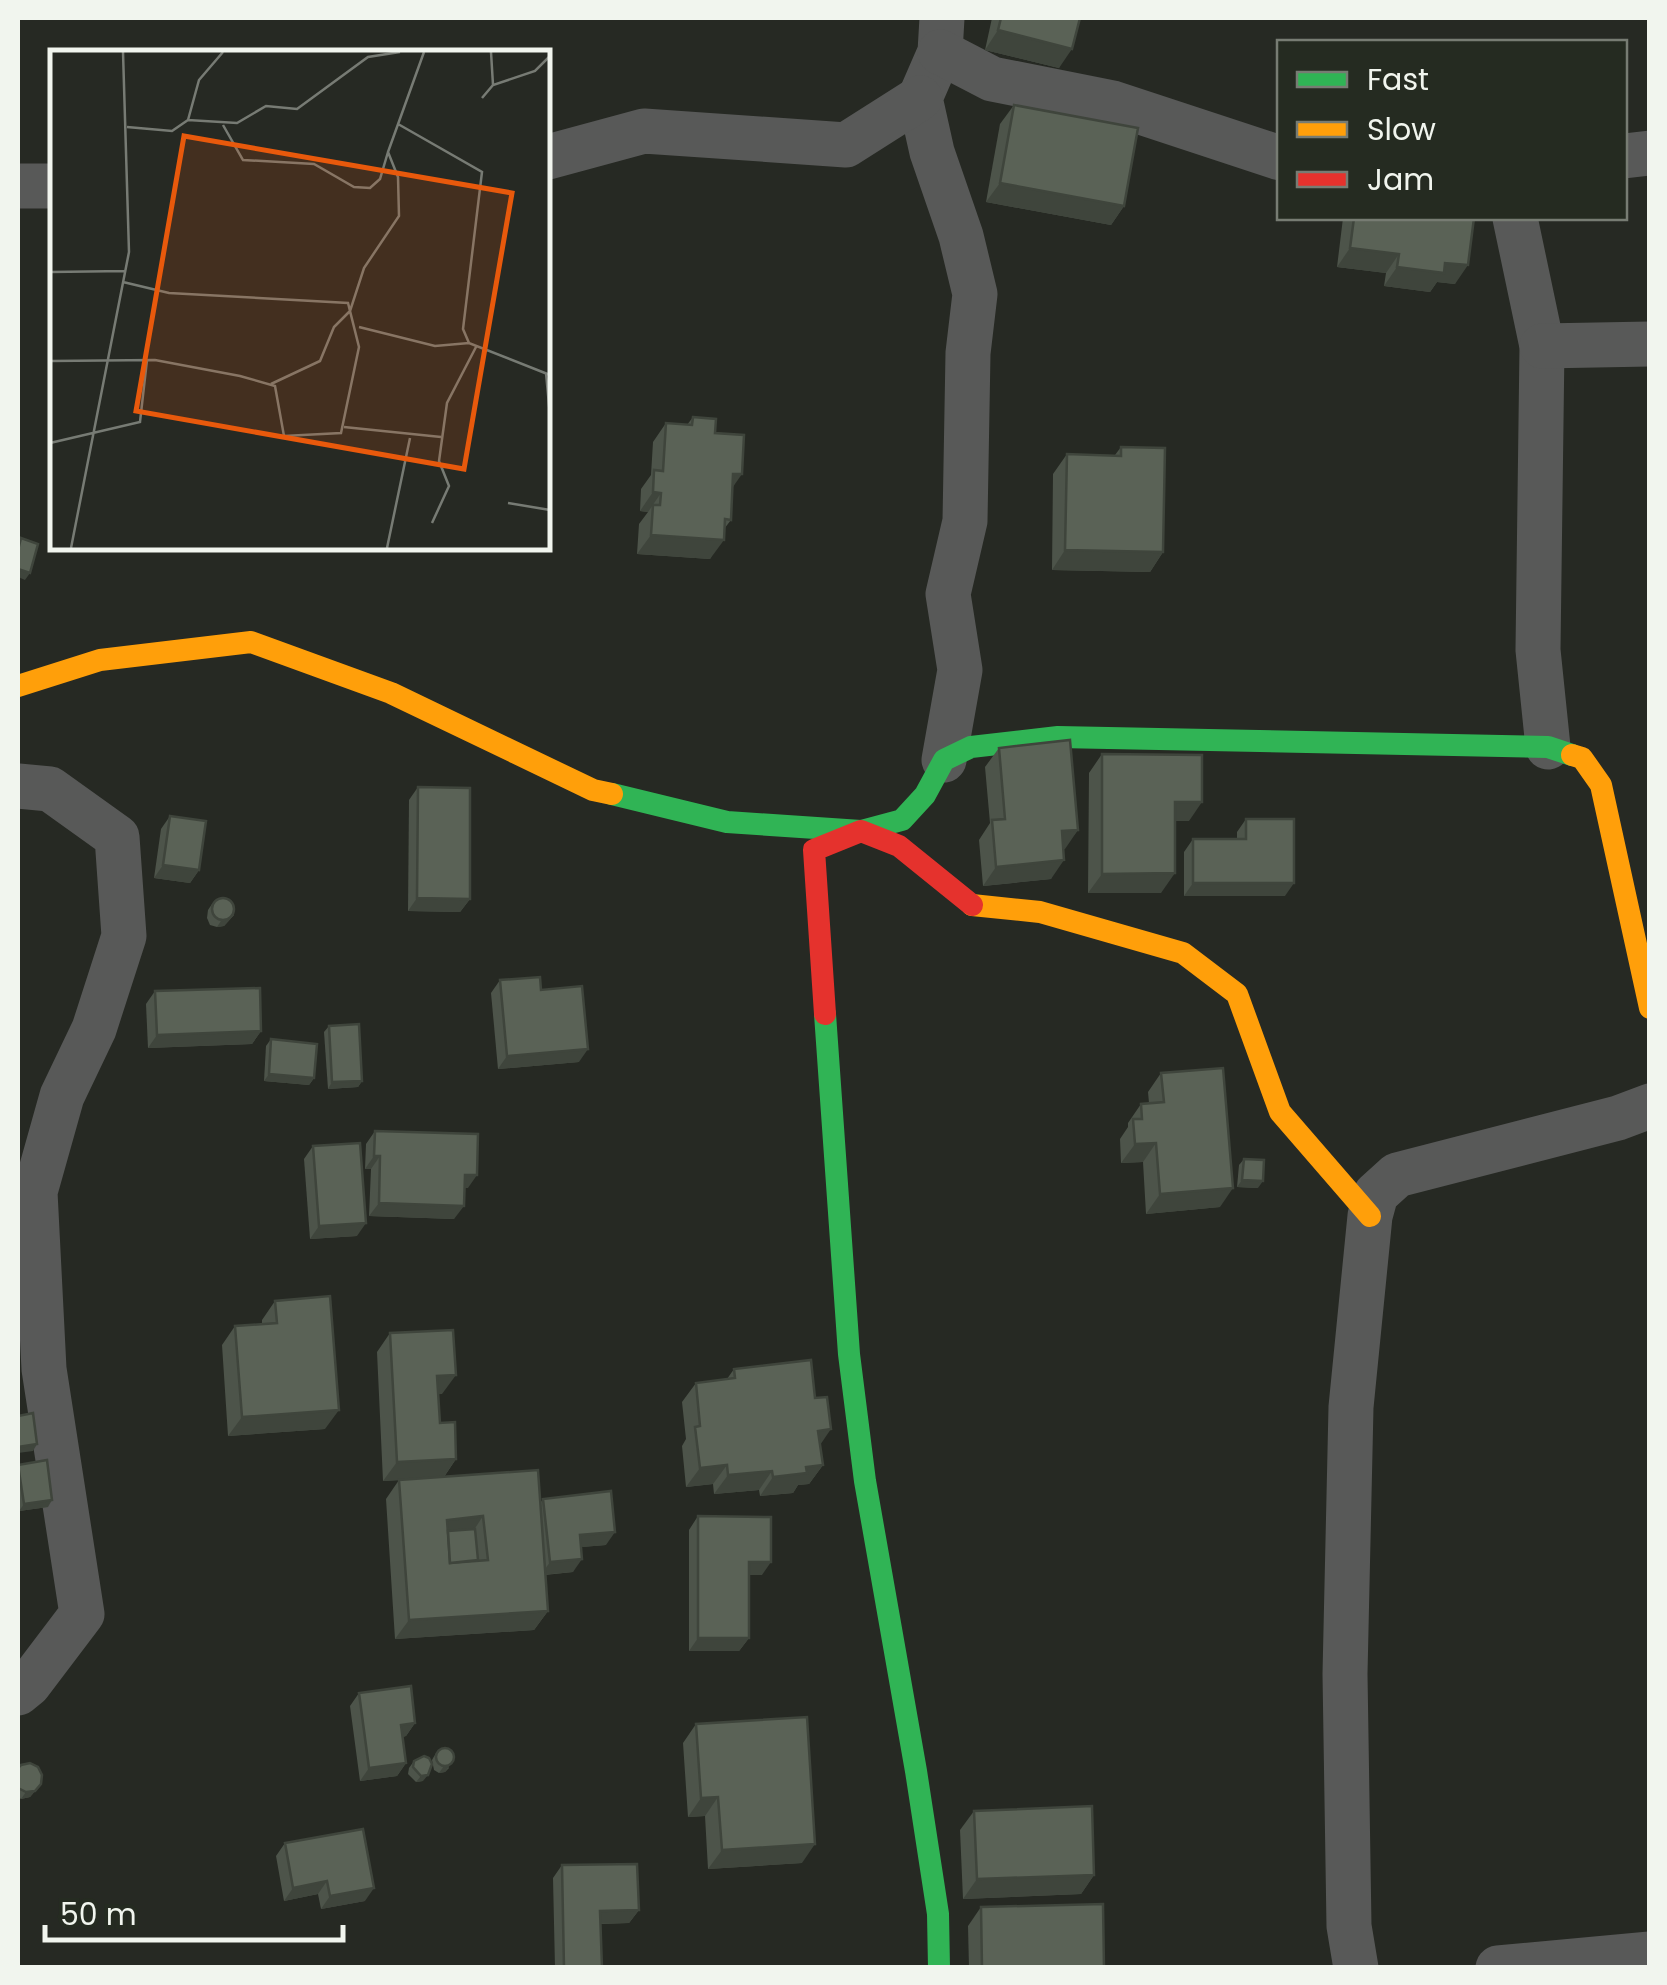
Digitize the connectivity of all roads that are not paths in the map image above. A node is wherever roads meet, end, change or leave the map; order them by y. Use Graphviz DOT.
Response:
graph roads {
  1 [pos="941,35"];
  2 [pos="920,98"];
  3 [pos="550,156"];
  4 [pos="1277,157"];
  5 [pos="18,186"];
  6 [pos="50,186"];
  7 [pos="1515,220"];
  8 [pos="1650,344"];
  9 [pos="1542,346"];
  10 [pos="18,686"];
  11 [pos="1548,747"];
  12 [pos="944,760"];
  13 [pos="18,786"];
  14 [pos="861,831"];
  15 [pos="1650,1008"];
  16 [pos="1650,1106"];
  17 [pos="1370,1216"];
  18 [pos="18,1693"];
  19 [pos="1650,1954"];
  20 [pos="939,1968"];
  21 [pos="1356,1968"];
  22 [pos="1498,1968"];
  1 -- 2 [label="street"];
  1 -- 4 [label="street"];
  2 -- 3 [label="street"];
  2 -- 12 [label="street"];
  5 -- 6 [label="street"];
  7 -- 9 [label="street"];
  8 -- 9 [label="street"];
  9 -- 11 [label="street"];
  10 -- 14 [label="street"];
  11 -- 12 [label="street"];
  11 -- 15 [label="street"];
  12 -- 14 [label="street"];
  13 -- 18 [label="street"];
  14 -- 17 [label="street"];
  14 -- 20 [label="street"];
  16 -- 17 [label="street"];
  17 -- 21 [label="street"];
  19 -- 22 [label="street"];
}
